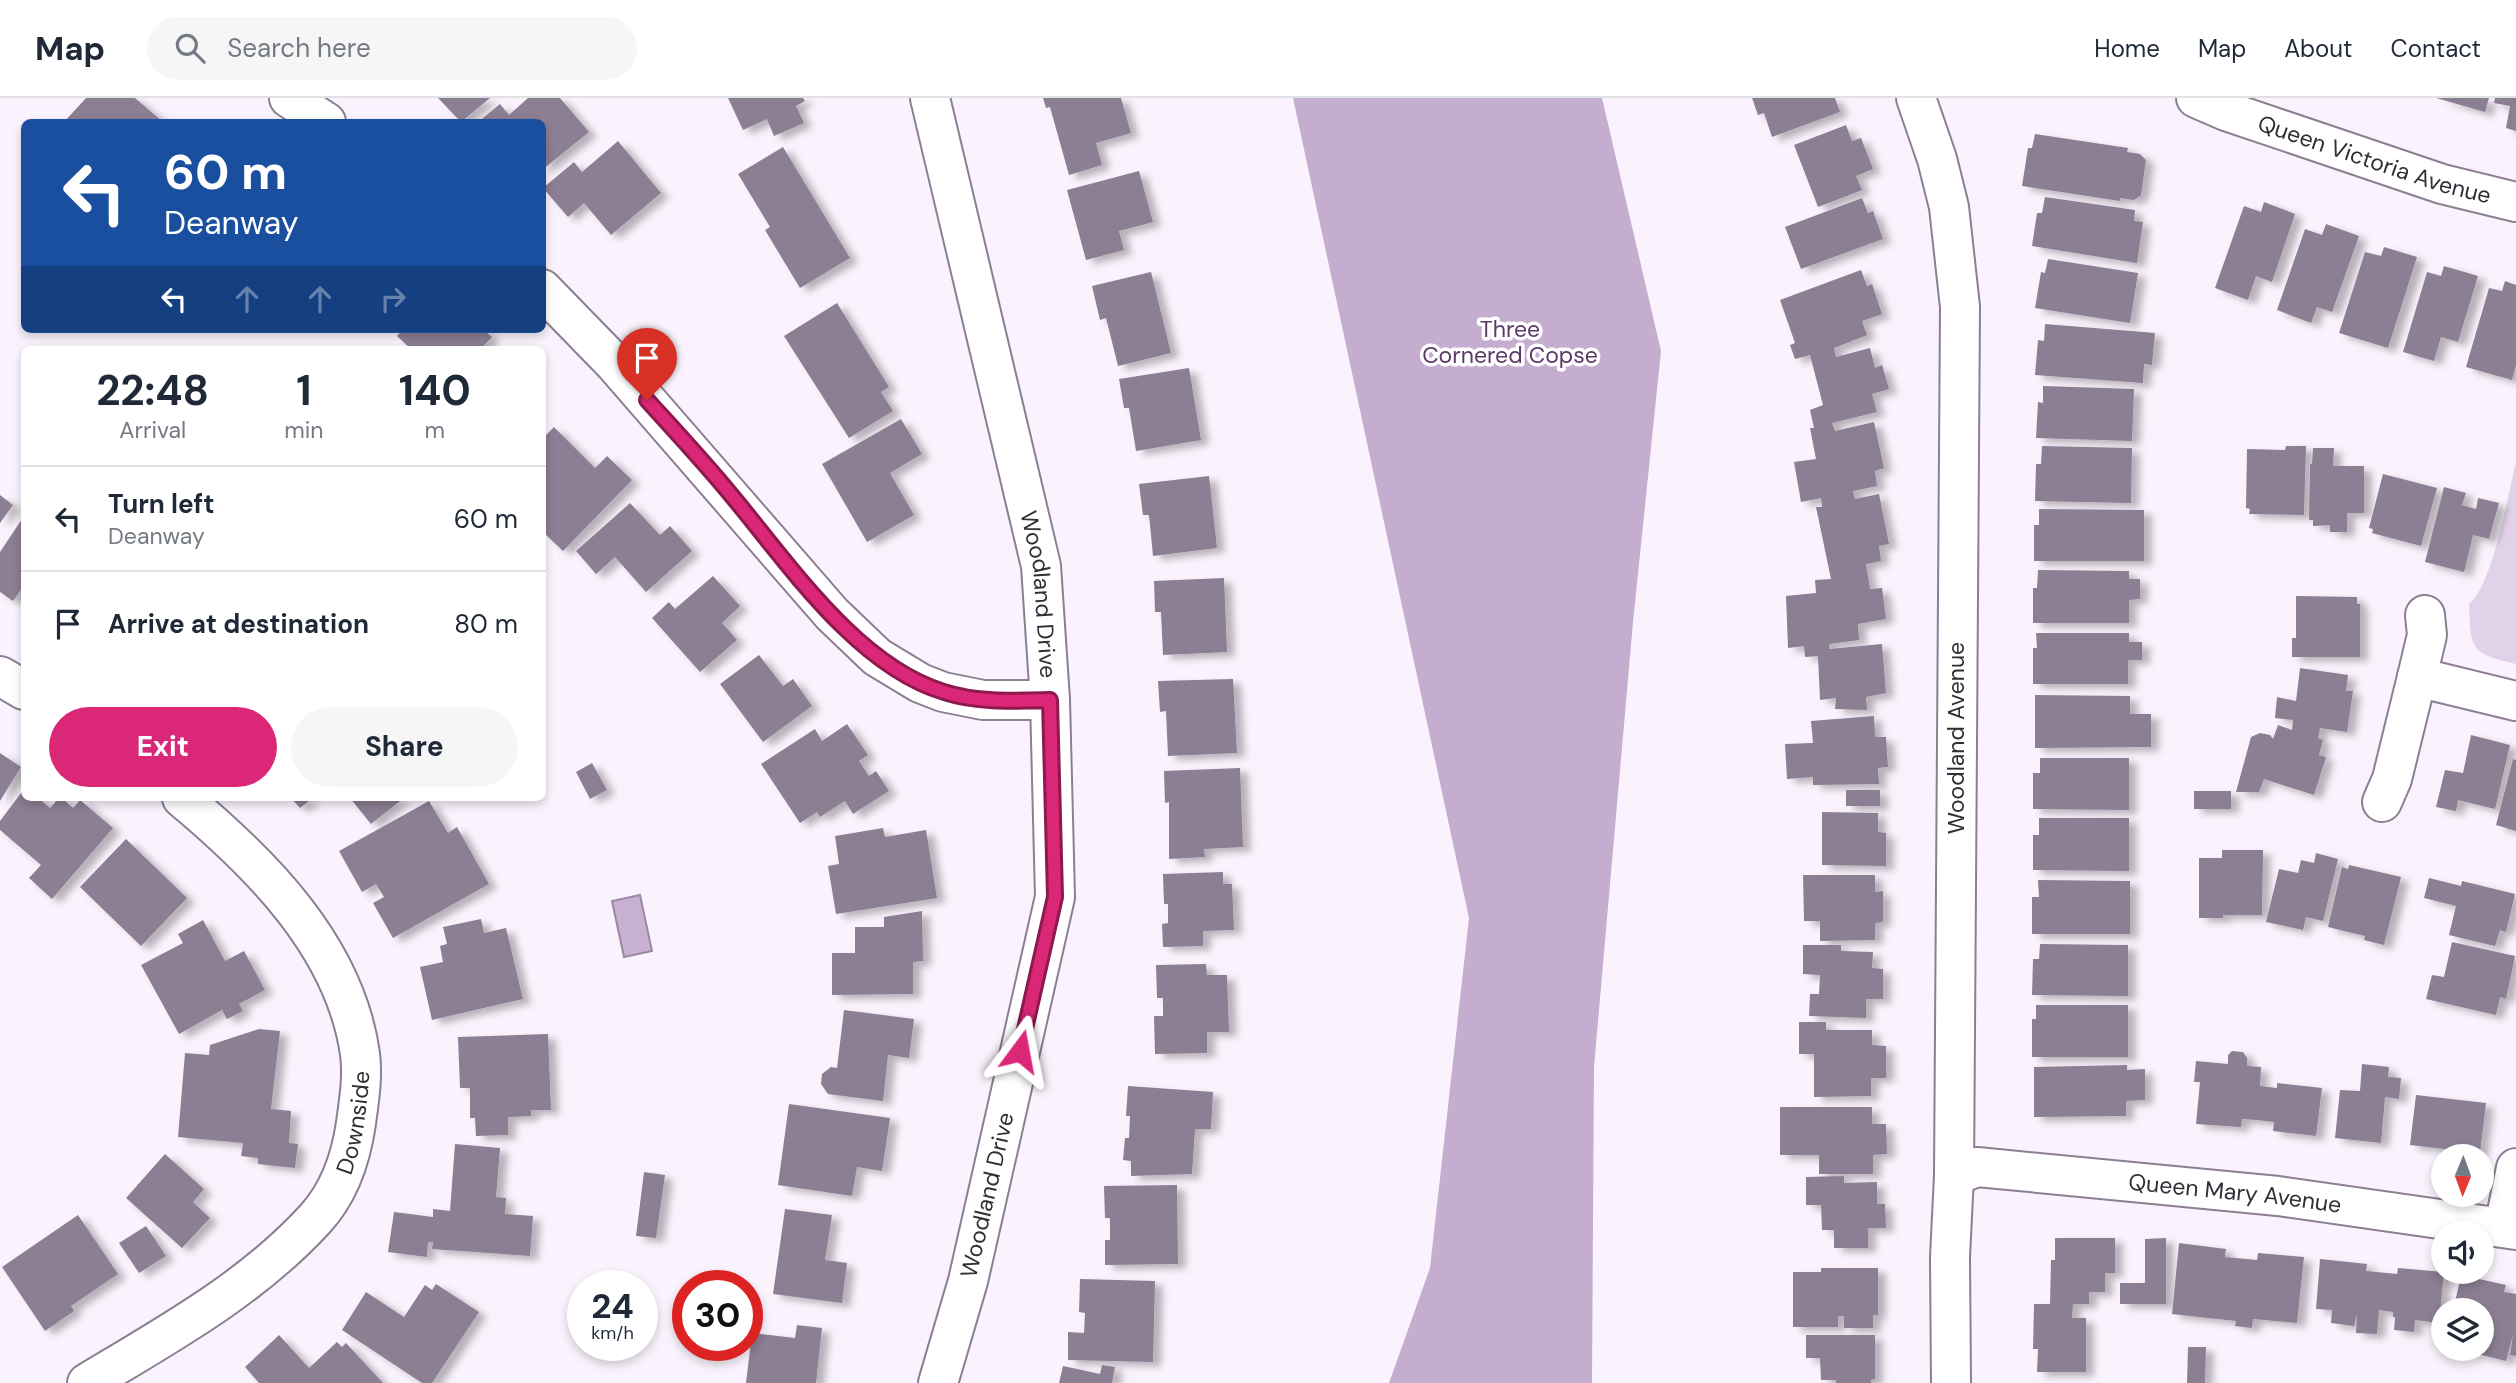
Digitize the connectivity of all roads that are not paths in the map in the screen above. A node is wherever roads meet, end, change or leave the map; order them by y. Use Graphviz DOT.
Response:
graph roads {
  1 [pos="289,98"];
  2 [pos="930,98"];
  3 [pos="2196,98"];
  4 [pos="1926,102"];
  5 [pos="321,119"];
  6 [pos="2516,202"];
  7 [pos="546,293"];
  8 [pos="2425,615"];
  9 [pos="0,676"];
  10 [pos="2417,677"];
  11 [pos="21,688"];
  12 [pos="1050,700"];
  13 [pos="2516,701"];
  14 [pos="185,801"];
  15 [pos="2382,802"];
  16 [pos="2516,1168"];
  17 [pos="1954,1176"];
  18 [pos="2510,1229"];
  19 [pos="87,1383"];
  20 [pos="938,1383"];
  21 [pos="1951,1383"];
  1 -- 5 [label="street"];
  2 -- 12 [label="street, Woodland Drive"];
  3 -- 6 [label="street, Queen Victoria Avenue"];
  4 -- 17 [label="street, Woodland Avenue"];
  7 -- 12 [label="street"];
  8 -- 10 [label="street"];
  9 -- 11 [label="street"];
  10 -- 13 [label="street"];
  10 -- 15 [label="street"];
  12 -- 20 [label="street, Woodland Drive"];
  14 -- 19 [label="street, Downside"];
  16 -- 18 [label="street"];
  17 -- 18 [label="street, Queen Mary Avenue"];
  17 -- 21 [label="street, Woodland Avenue"];
}
